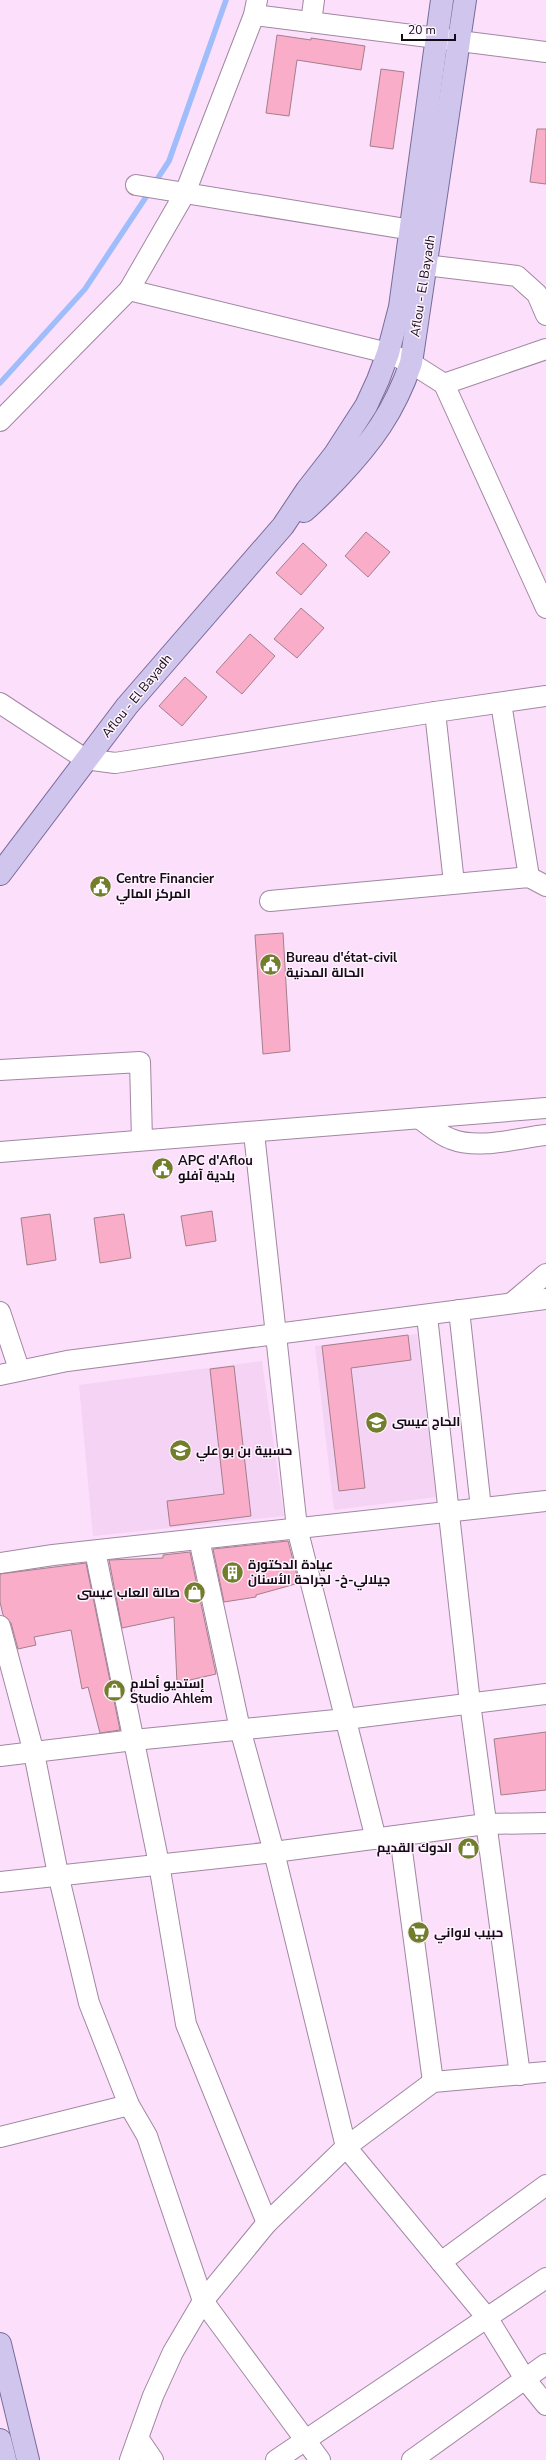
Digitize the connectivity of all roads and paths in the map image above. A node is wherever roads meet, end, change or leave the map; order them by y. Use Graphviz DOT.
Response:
graph roads {
  1 [pos="314,0"];
  2 [pos="442,0"];
  3 [pos="465,0"];
  4 [pos="256,8"];
  5 [pos="311,22"];
  6 [pos="437,37"];
  7 [pos="459,40"];
  8 [pos="546,52"];
  9 [pos="136,185"];
  10 [pos="180,192"];
  11 [pos="412,230"];
  12 [pos="417,264"];
  13 [pos="542,289"];
  14 [pos="129,290"];
  15 [pos="546,315"];
  16 [pos="546,349"];
  17 [pos="388,353"];
  18 [pos="411,363"];
  19 [pos="444,384"];
  20 [pos="0,421"];
  21 [pos="284,526"];
  22 [pos="546,608"];
  23 [pos="546,696"];
  24 [pos="0,703"];
  25 [pos="501,703"];
  26 [pos="435,712"];
  27 [pos="85,759"];
  28 [pos="0,874"];
  29 [pos="537,881"];
  30 [pos="454,883"];
  31 [pos="270,901"];
  32 [pos="0,1070"];
  33 [pos="546,1108"];
  34 [pos="420,1119"];
  35 [pos="254,1133"];
  36 [pos="546,1135"];
  37 [pos="142,1140"];
  38 [pos="0,1152"];
  39 [pos="546,1274"];
  40 [pos="546,1299"];
  41 [pos="514,1302"];
  42 [pos="459,1310"];
  43 [pos="0,1312"];
  44 [pos="427,1316"];
  45 [pos="277,1333"];
  46 [pos="19,1369"];
  47 [pos="0,1375"];
  48 [pos="546,1501"];
  49 [pos="481,1508"];
  50 [pos="449,1512"];
  51 [pos="297,1528"];
  52 [pos="198,1539"];
  53 [pos="94,1551"];
  54 [pos="0,1563"];
  55 [pos="0,1626"];
  56 [pos="546,1694"];
  57 [pos="470,1703"];
  58 [pos="346,1719"];
  59 [pos="240,1729"];
  60 [pos="134,1740"];
  61 [pos="34,1753"];
  62 [pos="0,1756"];
  63 [pos="546,1823"];
  64 [pos="486,1824"];
  65 [pos="400,1836"];
  66 [pos="376,1839"];
  67 [pos="274,1852"];
  68 [pos="159,1864"];
  69 [pos="58,1874"];
  70 [pos="0,1882"];
  71 [pos="546,2072"];
  72 [pos="520,2075"];
  73 [pos="433,2082"];
  74 [pos="129,2105"];
  75 [pos="0,2137"];
  76 [pos="346,2147"];
  77 [pos="546,2185"];
  78 [pos="267,2223"];
  79 [pos="441,2262"];
  80 [pos="546,2278"];
  81 [pos="203,2301"];
  82 [pos="488,2319"];
  83 [pos="0,2344"];
  84 [pos="546,2364"];
  85 [pos="526,2379"];
  86 [pos="546,2405"];
  87 [pos="138,2438"];
  88 [pos="305,2439"];
  89 [pos="0,2440"];
  90 [pos="5,2460"];
  91 [pos="28,2460"];
  92 [pos="130,2460"];
  93 [pos="153,2460"];
  94 [pos="276,2460"];
  95 [pos="320,2460"];
  96 [pos="412,2460"];
  1 -- 5 [label="street"];
  2 -- 6 [label="main road, Aflou - El Bayadh"];
  3 -- 7 [label="main road, Aflou - El Bayadh"];
  4 -- 5 [label="street"];
  4 -- 10 [label="street"];
  5 -- 6 [label="street"];
  6 -- 7 [label="street"];
  6 -- 11 [label="main road, Aflou - El Bayadh"];
  7 -- 8 [label="street"];
  7 -- 12 [label="main road, Aflou - El Bayadh"];
  9 -- 10 [label="street"];
  10 -- 11 [label="street"];
  10 -- 14 [label="street"];
  11 -- 12 [label="main road, Aflou - El Bayadh"];
  12 -- 13 [label="street"];
  12 -- 17 [label="main road, Aflou - El Bayadh"];
  12 -- 18 [label="main road, Aflou - El Bayadh"];
  13 -- 15 [label="street"];
  14 -- 17 [label="street"];
  14 -- 20 [label="street"];
  16 -- 19 [label="street"];
  17 -- 18 [label="street"];
  17 -- 21 [label="main road, Aflou - El Bayadh"];
  18 -- 19 [label="street"];
  18 -- 21 [label="main road, Aflou - El Bayadh"];
  19 -- 22 [label="street"];
  21 -- 27 [label="main road, Aflou - El Bayadh"];
  23 -- 25 [label="street"];
  24 -- 27 [label="street"];
  25 -- 26 [label="street"];
  25 -- 29 [label="street"];
  26 -- 27 [label="street"];
  26 -- 30 [label="street"];
  27 -- 28 [label="main road, Aflou - El Bayadh"];
  29 -- 30 [label="street"];
  30 -- 31 [label="street"];
  32 -- 37 [label="street"];
  33 -- 34 [label="street"];
  34 -- 35 [label="street"];
  34 -- 36 [label="street"];
  35 -- 37 [label="street"];
  35 -- 45 [label="street"];
  37 -- 38 [label="street"];
  39 -- 41 [label="street"];
  40 -- 41 [label="street"];
  41 -- 42 [label="street"];
  42 -- 44 [label="street"];
  42 -- 49 [label="street"];
  43 -- 46 [label="street"];
  44 -- 45 [label="street"];
  44 -- 50 [label="street"];
  45 -- 46 [label="street"];
  45 -- 51 [label="street"];
  46 -- 47 [label="street"];
  48 -- 49 [label="street"];
  49 -- 50 [label="street"];
  50 -- 51 [label="street"];
  50 -- 57 [label="street"];
  51 -- 52 [label="street"];
  51 -- 58 [label="street"];
  52 -- 53 [label="street"];
  52 -- 59 [label="street"];
  53 -- 54 [label="street"];
  53 -- 60 [label="street"];
  55 -- 61 [label="street"];
  56 -- 57 [label="street"];
  57 -- 58 [label="street"];
  57 -- 64 [label="street"];
  58 -- 59 [label="street"];
  58 -- 66 [label="street"];
  59 -- 60 [label="street"];
  59 -- 67 [label="street"];
  60 -- 61 [label="street"];
  60 -- 68 [label="street"];
  61 -- 62 [label="street"];
  61 -- 69 [label="street"];
  63 -- 64 [label="street"];
  64 -- 65 [label="street"];
  64 -- 72 [label="street"];
  65 -- 66 [label="street"];
  65 -- 73 [label="street"];
  66 -- 67 [label="street"];
  67 -- 68 [label="street"];
  67 -- 76 [label="street"];
  68 -- 69 [label="street"];
  68 -- 78 [label="street"];
  69 -- 70 [label="street"];
  69 -- 74 [label="street"];
  71 -- 72 [label="street"];
  72 -- 73 [label="street"];
  73 -- 76 [label="street"];
  74 -- 75 [label="street"];
  74 -- 81 [label="street"];
  76 -- 78 [label="street"];
  76 -- 79 [label="street"];
  77 -- 79 [label="street"];
  78 -- 81 [label="street"];
  79 -- 82 [label="street"];
  80 -- 82 [label="street"];
  81 -- 87 [label="street"];
  81 -- 88 [label="street"];
  82 -- 85 [label="street"];
  82 -- 88 [label="street"];
  83 -- 91 [label="main road"];
  84 -- 85 [label="street"];
  85 -- 86 [label="street"];
  85 -- 96 [label="street"];
  87 -- 92 [label="street"];
  87 -- 93 [label="street"];
  88 -- 94 [label="street"];
  88 -- 95 [label="street"];
  89 -- 90 [label="main road"];
}
